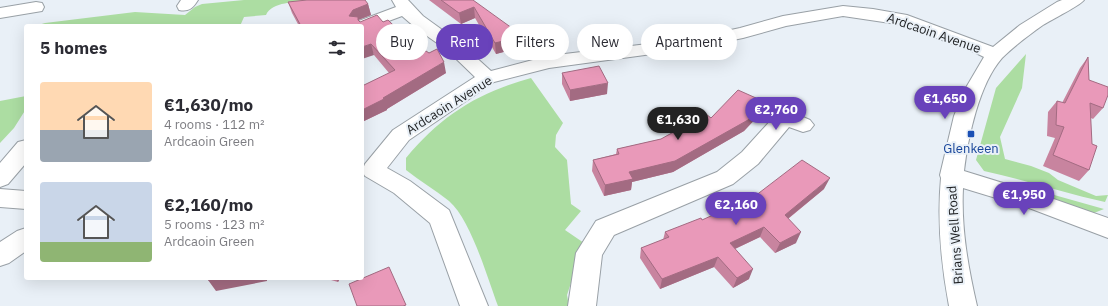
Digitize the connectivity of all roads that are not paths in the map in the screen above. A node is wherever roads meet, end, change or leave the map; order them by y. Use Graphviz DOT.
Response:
graph roads {
  1 [pos="1076,0"];
  2 [pos="402,5"];
  3 [pos="35,9"];
  4 [pos="0,13"];
  5 [pos="364,25"];
  6 [pos="995,55"];
  7 [pos="487,78"];
  8 [pos="763,107"];
  9 [pos="24,150"];
  10 [pos="368,170"];
  11 [pos="951,174"];
  12 [pos="0,178"];
  13 [pos="0,198"];
  14 [pos="24,200"];
  15 [pos="1108,228"];
  16 [pos="24,239"];
  17 [pos="0,255"];
  18 [pos="474,306"];
  19 [pos="582,306"];
  20 [pos="963,306"];
  1 -- 6 [label="street, Brians Well Road"];
  2 -- 5 [label="street"];
  2 -- 7 [label="street"];
  3 -- 4 [label="street"];
  6 -- 7 [label="street, Ardcaoin Avenue"];
  6 -- 11 [label="street, Brians Well Road"];
  7 -- 10 [label="street, Ardcaoin Avenue"];
  8 -- 19 [label="street"];
  9 -- 12 [label="street"];
  10 -- 18 [label="street"];
  11 -- 15 [label="street"];
  11 -- 20 [label="street, Brians Well Road"];
  13 -- 14 [label="street"];
  16 -- 17 [label="street"];
}
